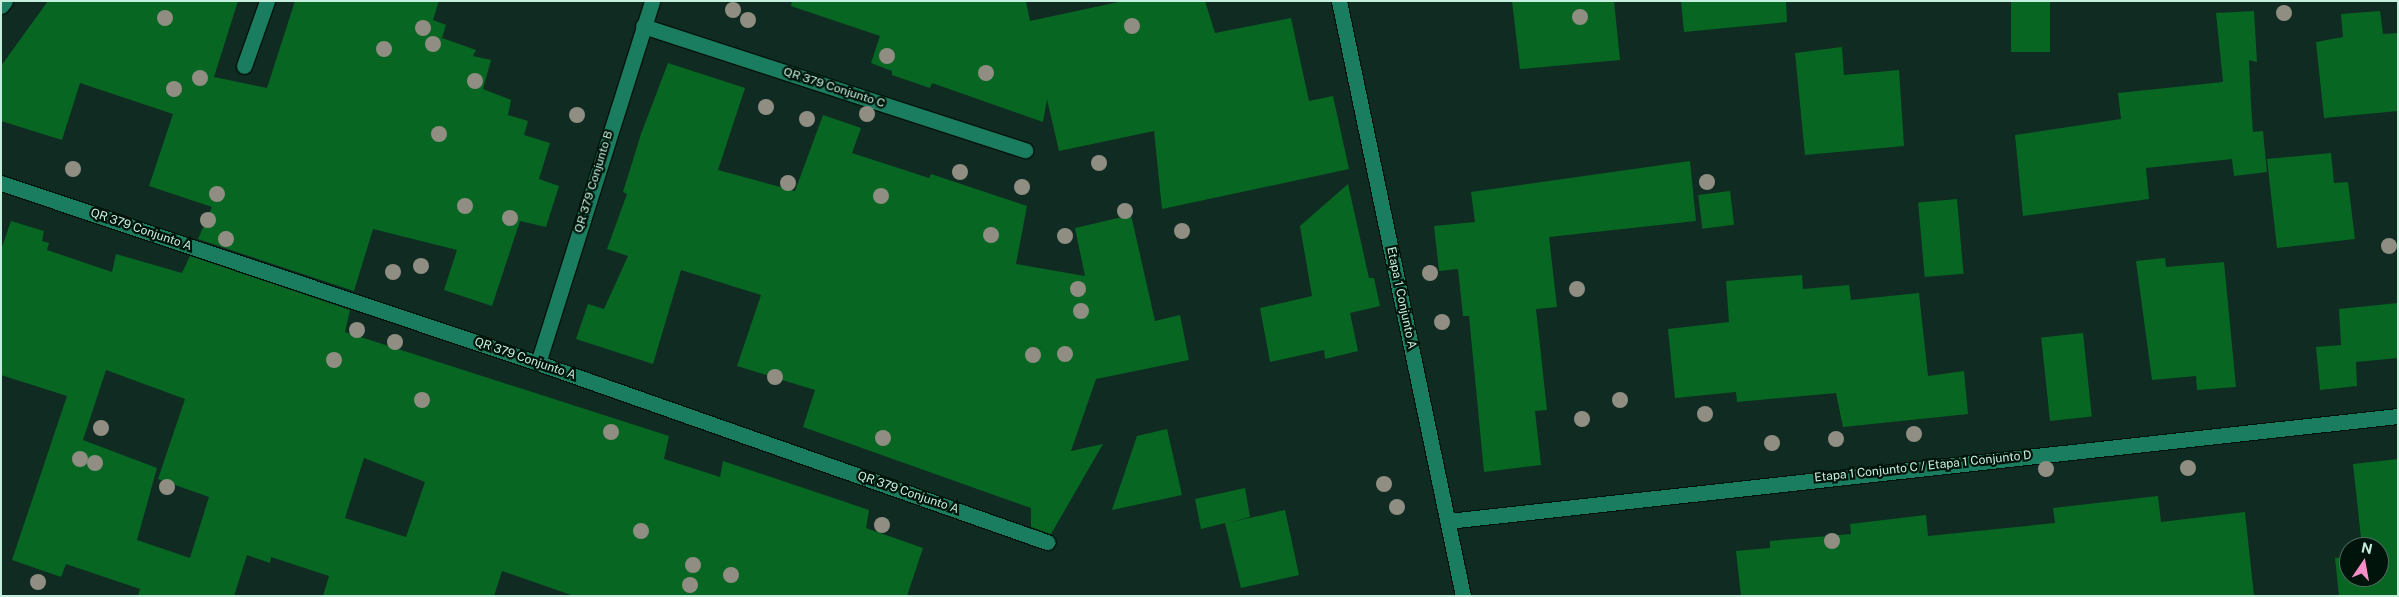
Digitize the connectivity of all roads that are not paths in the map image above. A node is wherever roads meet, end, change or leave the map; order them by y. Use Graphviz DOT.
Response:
graph roads {
  1 [pos="5,1"];
  2 [pos="267,1"];
  3 [pos="652,1"];
  4 [pos="1339,1"];
  5 [pos="1,6"];
  6 [pos="643,26"];
  7 [pos="244,66"];
  8 [pos="1025,150"];
  9 [pos="1,183"];
  10 [pos="538,363"];
  11 [pos="2398,416"];
  12 [pos="1448,521"];
  13 [pos="1047,542"];
  14 [pos="1464,596"];
  1 -- 5 [label="street"];
  2 -- 7 [label="street"];
  3 -- 6 [label="street, QR 379 Conjunto B"];
  4 -- 12 [label="street, Etapa 1 Conjunto A"];
  6 -- 8 [label="street, QR 379 Conjunto C"];
  6 -- 10 [label="street, QR 379 Conjunto B"];
  9 -- 10 [label="street, QR 379 Conjunto A"];
  10 -- 13 [label="street, QR 379 Conjunto A"];
  11 -- 12 [label="street, Etapa 1 Conjunto C / Etapa 1 Conjunto D"];
  12 -- 14 [label="street, Etapa 1 Conjunto A"];
}
